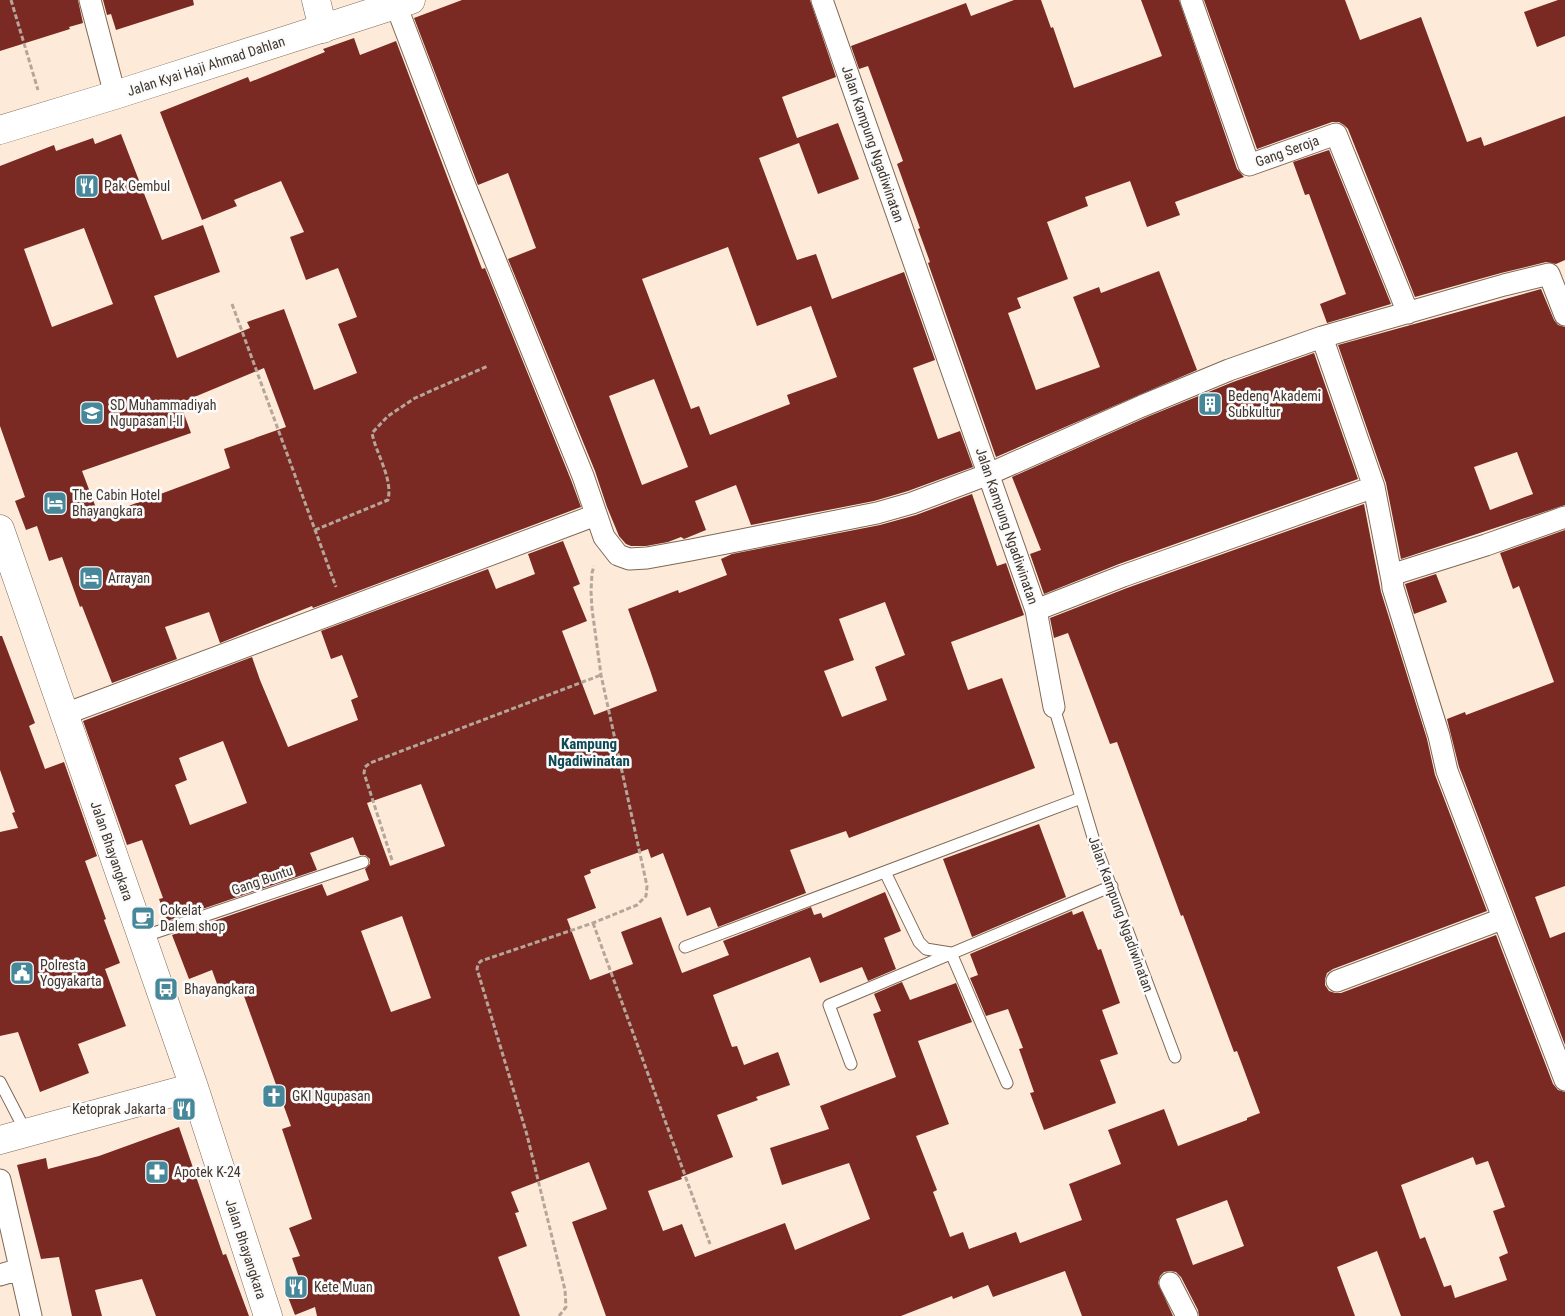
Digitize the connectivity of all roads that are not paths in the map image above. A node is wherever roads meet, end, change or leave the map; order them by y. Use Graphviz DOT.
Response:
graph roads {
  1 [pos="90,0"];
  2 [pos="316,0"];
  3 [pos="822,0"];
  4 [pos="1191,0"];
  5 [pos="404,3"];
  6 [pos="322,29"];
  7 [pos="115,96"];
  8 [pos="0,130"];
  9 [pos="1408,313"];
  10 [pos="1565,315"];
  11 [pos="1322,337"];
  12 [pos="989,474"];
  13 [pos="1374,487"];
  14 [pos="596,515"];
  15 [pos="1565,518"];
  16 [pos="0,529"];
  17 [pos="1392,580"];
  18 [pos="1036,610"];
  19 [pos="1054,707"];
  20 [pos="64,714"];
  21 [pos="1081,798"];
  22 [pos="363,862"];
  23 [pos="885,872"];
  24 [pos="1112,886"];
  25 [pos="1502,919"];
  26 [pos="142,936"];
  27 [pos="685,947"];
  28 [pos="951,953"];
  29 [pos="1337,980"];
  30 [pos="1175,1057"];
  31 [pos="851,1064"];
  32 [pos="1565,1080"];
  33 [pos="0,1082"];
  34 [pos="1007,1083"];
  35 [pos="194,1088"];
  36 [pos="26,1132"];
  37 [pos="0,1140"];
  38 [pos="0,1180"];
  39 [pos="10,1272"];
  40 [pos="1170,1283"];
  41 [pos="31,1316"];
  42 [pos="268,1316"];
  43 [pos="1187,1316"];
  1 -- 7 [label="street"];
  2 -- 6 [label="street"];
  3 -- 12 [label="street, Jalan Kampung Ngadiwinatan"];
  4 -- 9 [label="street, Gang Seroja"];
  5 -- 6 [label="street, Jalan Kyai Haji Ahmad Dahlan"];
  5 -- 14 [label="street"];
  6 -- 7 [label="street, Jalan Kyai Haji Ahmad Dahlan"];
  7 -- 8 [label="street, Jalan Kyai Haji Ahmad Dahlan"];
  9 -- 10 [label="street"];
  9 -- 11 [label="street"];
  11 -- 12 [label="street"];
  11 -- 13 [label="street"];
  12 -- 14 [label="street"];
  12 -- 18 [label="street, Jalan Kampung Ngadiwinatan"];
  13 -- 17 [label="street"];
  13 -- 18 [label="street"];
  14 -- 20 [label="street"];
  15 -- 17 [label="street"];
  16 -- 20 [label="street, Jalan Bhayangkara"];
  17 -- 25 [label="street"];
  18 -- 19 [label="street, Jalan Kampung Ngadiwinatan"];
  19 -- 21 [label="lane, Jalan Kampung Ngadiwinatan"];
  20 -- 26 [label="street, Jalan Bhayangkara"];
  21 -- 23 [label="lane"];
  21 -- 24 [label="lane, Jalan Kampung Ngadiwinatan"];
  22 -- 26 [label="lane, Gang Buntu"];
  23 -- 27 [label="lane"];
  23 -- 28 [label="lane"];
  24 -- 28 [label="lane"];
  24 -- 30 [label="lane, Jalan Kampung Ngadiwinatan"];
  25 -- 29 [label="street"];
  25 -- 32 [label="street"];
  26 -- 35 [label="street, Jalan Bhayangkara"];
  28 -- 31 [label="lane"];
  28 -- 34 [label="lane"];
  33 -- 36 [label="lane"];
  35 -- 36 [label="street"];
  35 -- 42 [label="street, Jalan Bhayangkara"];
  36 -- 37 [label="street"];
  38 -- 39 [label="street"];
  39 -- 41 [label="street"];
  40 -- 43 [label="street"];
}
